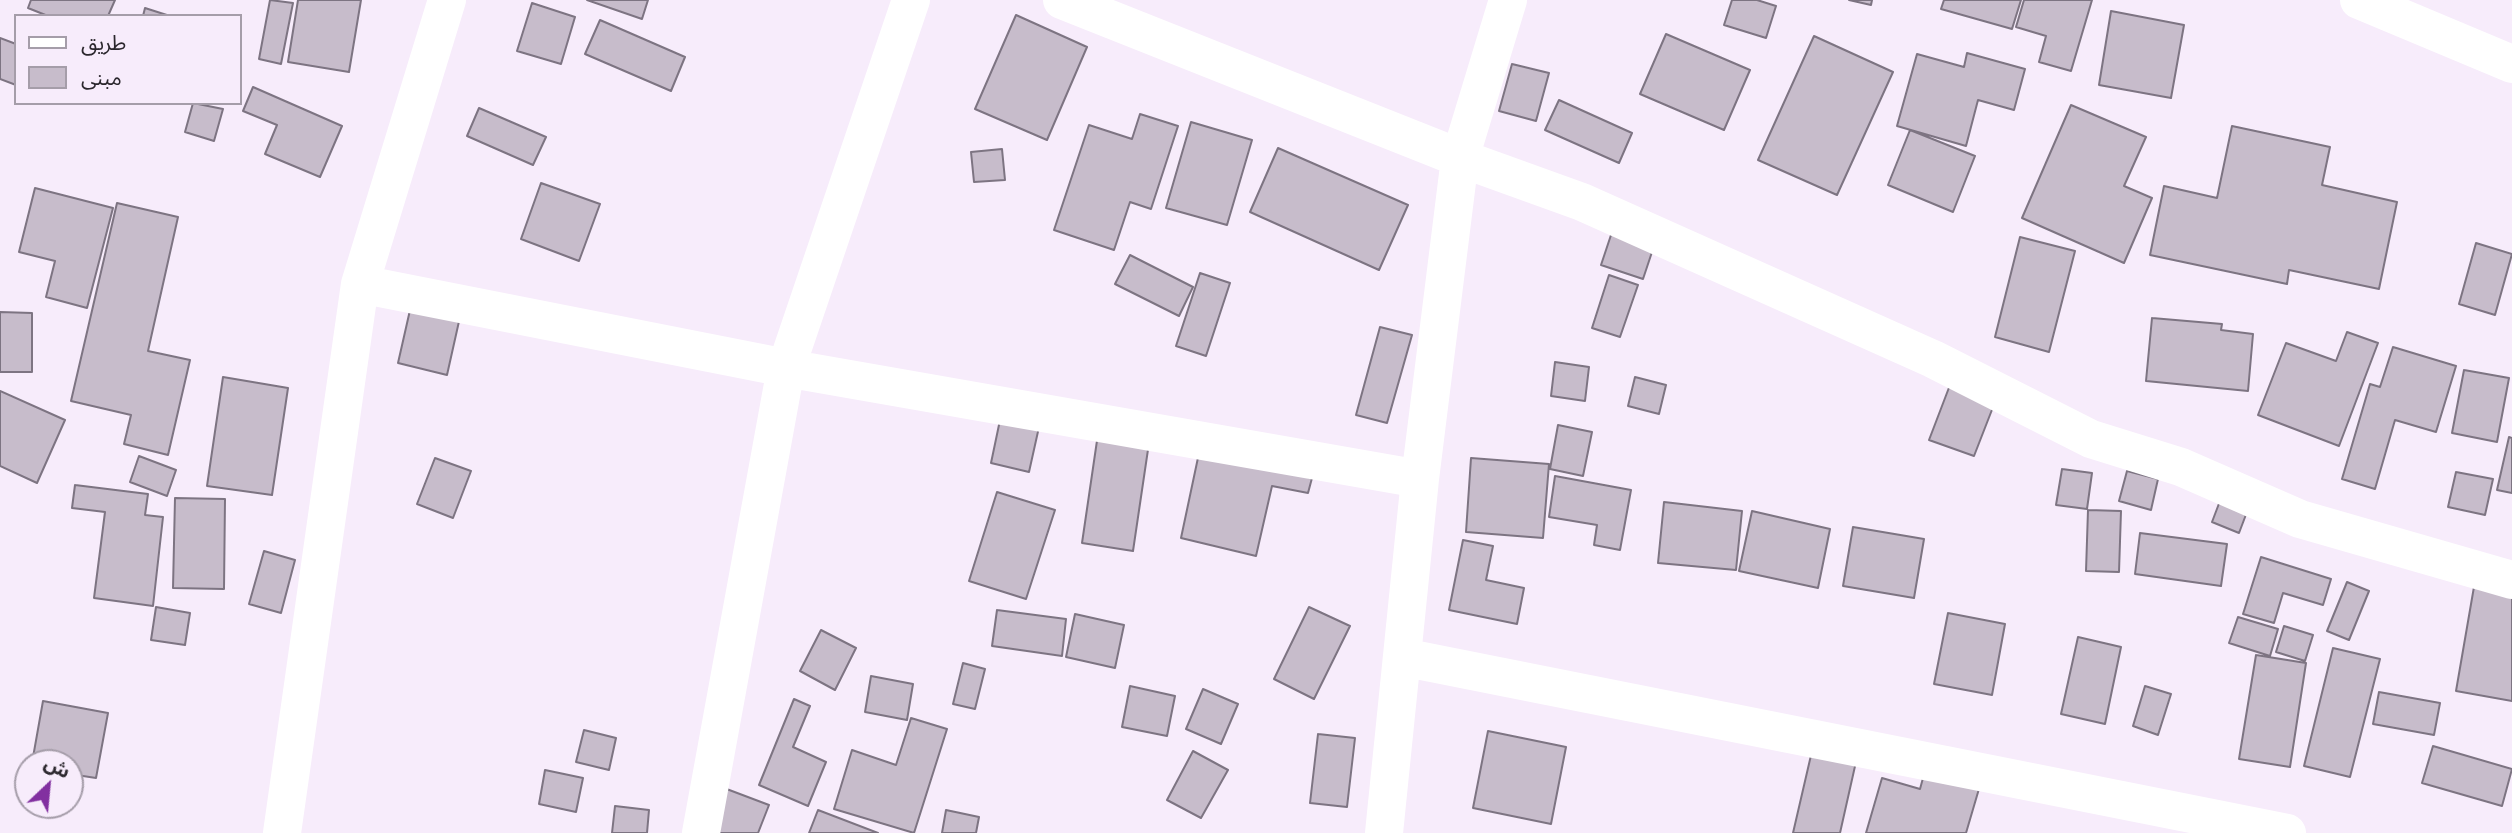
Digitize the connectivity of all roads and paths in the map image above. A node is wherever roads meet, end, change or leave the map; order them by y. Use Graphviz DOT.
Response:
graph roads {
  1 [pos="446,0"];
  2 [pos="911,0"];
  3 [pos="1062,0"];
  4 [pos="1508,0"];
  5 [pos="2359,0"];
  6 [pos="2512,64"];
  7 [pos="1460,158"];
  8 [pos="360,284"];
  9 [pos="786,368"];
  10 [pos="1420,479"];
  11 [pos="2512,580"];
  12 [pos="1402,657"];
  13 [pos="282,833"];
  14 [pos="701,833"];
  15 [pos="1384,833"];
  16 [pos="2287,833"];
  1 -- 8 [label="street"];
  2 -- 9 [label="street"];
  3 -- 7 [label="street"];
  4 -- 7 [label="street"];
  5 -- 6 [label="street"];
  7 -- 10 [label="street"];
  7 -- 11 [label="street"];
  8 -- 9 [label="street"];
  8 -- 13 [label="street"];
  9 -- 10 [label="street"];
  9 -- 14 [label="street"];
  10 -- 12 [label="street"];
  12 -- 15 [label="street"];
  12 -- 16 [label="street"];
}
